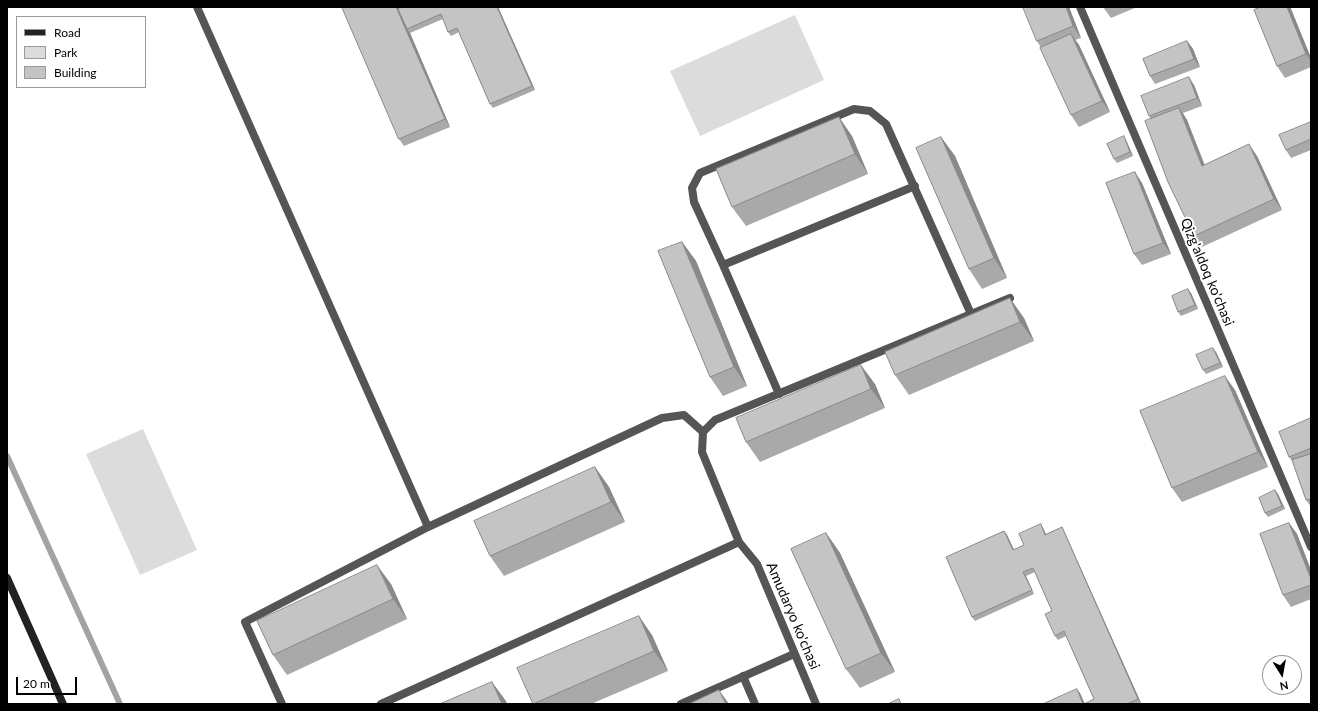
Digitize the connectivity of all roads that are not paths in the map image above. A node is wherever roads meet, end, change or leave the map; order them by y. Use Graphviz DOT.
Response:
graph roads {
  1 [pos="197,7"];
  2 [pos="1080,7"];
  3 [pos="914,186"];
  4 [pos="723,265"];
  5 [pos="1010,298"];
  6 [pos="971,314"];
  7 [pos="779,394"];
  8 [pos="703,432"];
  9 [pos="428,527"];
  10 [pos="739,542"];
  11 [pos="1311,547"];
  12 [pos="7,578"];
  13 [pos="794,654"];
  14 [pos="743,676"];
  15 [pos="63,704"];
  16 [pos="282,704"];
  17 [pos="381,704"];
  18 [pos="681,704"];
  19 [pos="755,704"];
  20 [pos="816,704"];
  1 -- 9 [label="street"];
  2 -- 11 [label="street, Qizg'aldoq ko'chasi"];
  3 -- 4 [label="street"];
  3 -- 4 [label="street"];
  3 -- 6 [label="street"];
  4 -- 7 [label="street"];
  5 -- 6 [label="street"];
  6 -- 7 [label="street"];
  7 -- 8 [label="street"];
  8 -- 9 [label="street"];
  8 -- 10 [label="street, Amudaryo ko'chasi"];
  9 -- 16 [label="street"];
  10 -- 13 [label="street, Amudaryo ko'chasi"];
  10 -- 17 [label="street"];
  12 -- 15 [label="main road"];
  13 -- 14 [label="street"];
  13 -- 20 [label="street, Amudaryo ko'chasi"];
  14 -- 18 [label="street"];
  14 -- 19 [label="street"];
}
